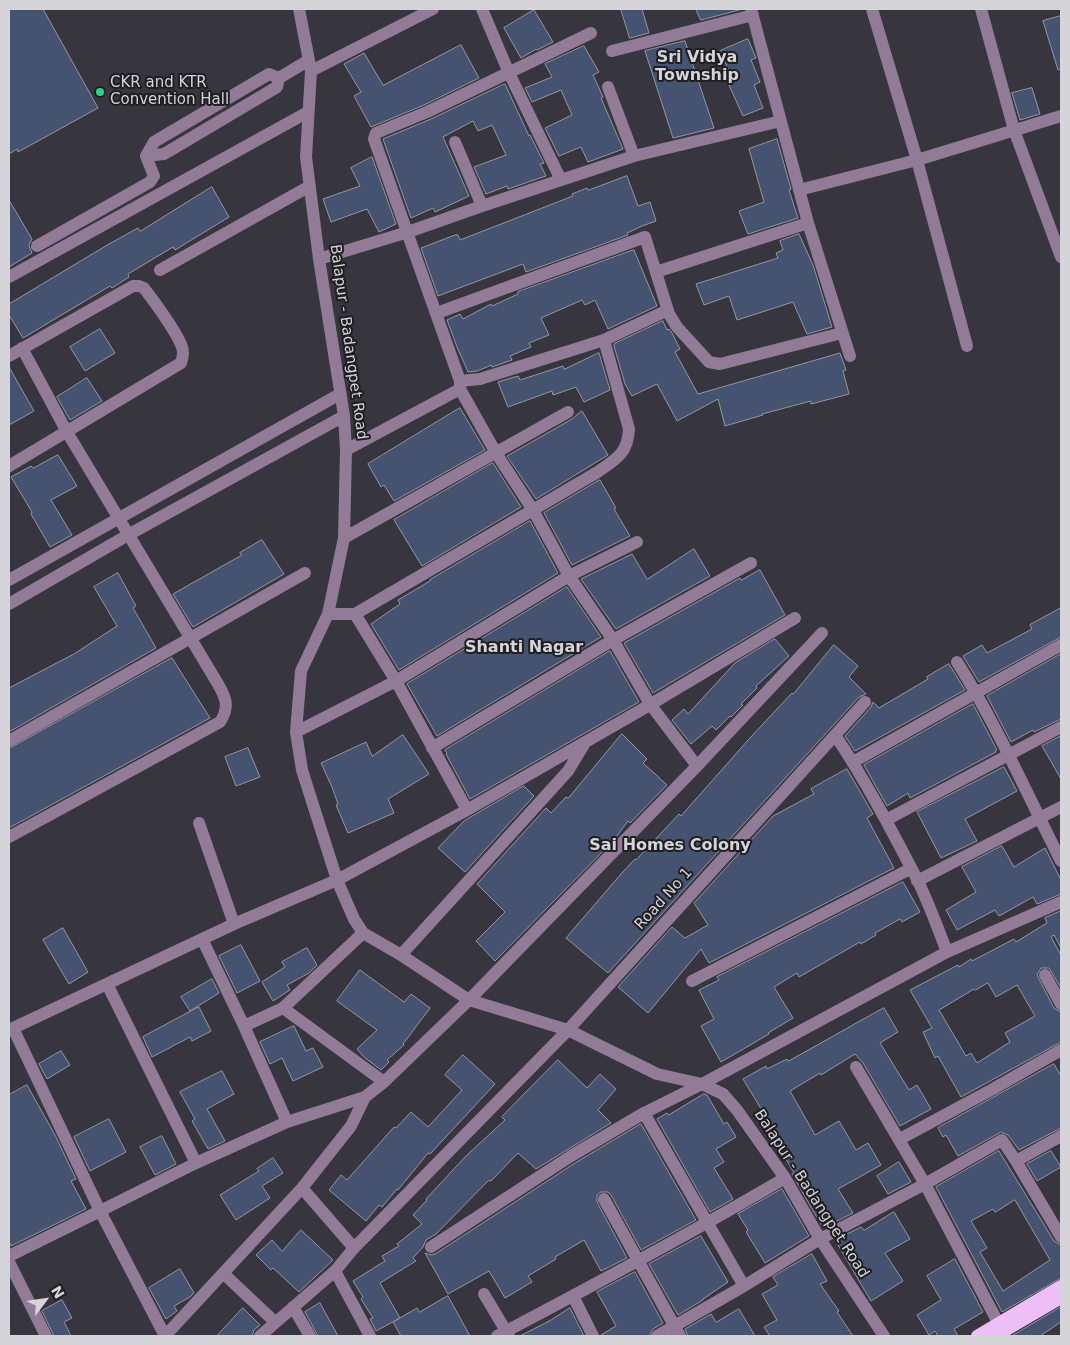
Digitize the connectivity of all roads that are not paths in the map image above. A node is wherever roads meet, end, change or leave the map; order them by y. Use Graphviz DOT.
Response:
graph roads {
  1 [pos="299,9"];
  2 [pos="433,9"];
  3 [pos="482,9"];
  4 [pos="872,9"];
  5 [pos="981,9"];
  6 [pos="752,12"];
  7 [pos="591,33"];
  8 [pos="612,51"];
  9 [pos="310,66"];
  10 [pos="508,73"];
  11 [pos="608,87"];
  12 [pos="308,112"];
  13 [pos="1061,116"];
  14 [pos="782,121"];
  15 [pos="1014,130"];
  16 [pos="455,142"];
  17 [pos="634,156"];
  18 [pos="917,160"];
  19 [pos="561,180"];
  20 [pos="310,186"];
  21 [pos="800,190"];
  22 [pos="482,206"];
  23 [pos="808,223"];
  24 [pos="408,232"];
  25 [pos="37,246"];
  26 [pos="1061,258"];
  27 [pos="319,260"];
  28 [pos="160,270"];
  29 [pos="656,272"];
  30 [pos="9,277"];
  31 [pos="668,310"];
  32 [pos="437,313"];
  33 [pos="842,333"];
  34 [pos="604,340"];
  35 [pos="967,346"];
  36 [pos="22,348"];
  37 [pos="9,356"];
  38 [pos="850,356"];
  39 [pos="460,385"];
  40 [pos="340,394"];
  41 [pos="568,412"];
  42 [pos="344,416"];
  43 [pos="67,432"];
  44 [pos="346,450"];
  45 [pos="496,453"];
  46 [pos="9,466"];
  47 [pos="532,510"];
  48 [pos="118,518"];
  49 [pos="128,535"];
  50 [pos="344,538"];
  51 [pos="637,542"];
  52 [pos="751,563"];
  53 [pos="305,573"];
  54 [pos="569,576"];
  55 [pos="9,580"];
  56 [pos="9,604"];
  57 [pos="328,614"];
  58 [pos="355,614"];
  59 [pos="796,618"];
  60 [pos="822,633"];
  61 [pos="190,638"];
  62 [pos="613,640"];
  63 [pos="1061,646"];
  64 [pos="957,662"];
  65 [pos="396,682"];
  66 [pos="976,692"];
  67 [pos="865,702"];
  68 [pos="650,704"];
  69 [pos="1061,727"];
  70 [pos="296,732"];
  71 [pos="834,735"];
  72 [pos="9,740"];
  73 [pos="587,741"];
  74 [pos="432,748"];
  75 [pos="1010,755"];
  76 [pos="853,762"];
  77 [pos="697,766"];
  78 [pos="1061,807"];
  79 [pos="468,810"];
  80 [pos="1039,818"];
  81 [pos="886,820"];
  82 [pos="199,823"];
  83 [pos="9,837"];
  84 [pos="1061,862"];
  85 [pos="910,868"];
  86 [pos="337,880"];
  87 [pos="917,881"];
  88 [pos="1061,902"];
  89 [pos="234,924"];
  90 [pos="363,933"];
  91 [pos="202,939"];
  92 [pos="948,952"];
  93 [pos="401,954"];
  94 [pos="1045,975"];
  95 [pos="692,981"];
  96 [pos="107,984"];
  97 [pos="470,1000"];
  98 [pos="1061,1004"];
  99 [pos="283,1008"];
  100 [pos="244,1026"];
  101 [pos="11,1029"];
  102 [pos="568,1030"];
  103 [pos="1061,1050"];
  104 [pos="856,1067"];
  105 [pos="384,1082"];
  106 [pos="702,1084"];
  107 [pos="365,1097"];
  108 [pos="644,1113"];
  109 [pos="287,1122"];
  110 [pos="1061,1136"];
  111 [pos="900,1139"];
  112 [pos="1016,1161"];
  113 [pos="196,1163"];
  114 [pos="785,1178"];
  115 [pos="926,1184"];
  116 [pos="302,1188"];
  117 [pos="604,1199"];
  118 [pos="100,1211"];
  119 [pos="708,1224"];
  120 [pos="1061,1237"];
  121 [pos="820,1239"];
  122 [pos="431,1247"];
  123 [pos="354,1248"];
  124 [pos="9,1256"];
  125 [pos="9,1262"];
  126 [pos="638,1262"];
  127 [pos="335,1271"];
  128 [pos="224,1274"];
  129 [pos="744,1286"];
  130 [pos="1061,1286"];
  131 [pos="484,1294"];
  132 [pos="573,1296"];
  133 [pos="1061,1298"];
  134 [pos="293,1307"];
  135 [pos="275,1322"];
  136 [pos="999,1331"];
  137 [pos="678,1332"];
  138 [pos="504,1335"];
  139 [pos="46,1336"];
  140 [pos="165,1336"];
  141 [pos="260,1336"];
  142 [pos="310,1336"];
  143 [pos="370,1336"];
  144 [pos="593,1336"];
  145 [pos="657,1336"];
  146 [pos="884,1336"];
  147 [pos="978,1336"];
  1 -- 9 [label="street, Balapur - Badangpet Road"];
  2 -- 9 [label="street"];
  3 -- 10 [label="street"];
  4 -- 18 [label="street"];
  5 -- 15 [label="street"];
  6 -- 8 [label="street"];
  6 -- 14 [label="street"];
  7 -- 10 [label="street"];
  9 -- 12 [label="street, Balapur - Badangpet Road"];
  9 -- 25 [label="street"];
  10 -- 19 [label="street"];
  10 -- 24 [label="street"];
  11 -- 17 [label="street"];
  12 -- 20 [label="street, Balapur - Badangpet Road"];
  12 -- 30 [label="street"];
  13 -- 15 [label="street"];
  14 -- 17 [label="street"];
  14 -- 21 [label="street"];
  15 -- 18 [label="street"];
  15 -- 26 [label="street"];
  16 -- 22 [label="street"];
  17 -- 19 [label="street"];
  18 -- 21 [label="street"];
  18 -- 35 [label="street"];
  19 -- 22 [label="street"];
  20 -- 27 [label="street, Balapur - Badangpet Road"];
  20 -- 28 [label="street"];
  21 -- 23 [label="street"];
  22 -- 24 [label="street"];
  23 -- 29 [label="street"];
  23 -- 33 [label="street"];
  24 -- 27 [label="street"];
  24 -- 32 [label="street"];
  27 -- 40 [label="street, Balapur - Badangpet Road"];
  29 -- 31 [label="street"];
  29 -- 32 [label="street"];
  31 -- 33 [label="street"];
  31 -- 34 [label="street"];
  32 -- 39 [label="street"];
  33 -- 38 [label="street"];
  34 -- 39 [label="street"];
  34 -- 47 [label="street"];
  36 -- 37 [label="street"];
  36 -- 43 [label="street"];
  36 -- 43 [label="street"];
  39 -- 44 [label="street"];
  39 -- 45 [label="street"];
  40 -- 42 [label="street, Balapur - Badangpet Road"];
  40 -- 48 [label="street"];
  41 -- 45 [label="street"];
  42 -- 44 [label="street, Balapur - Badangpet Road"];
  42 -- 49 [label="street"];
  43 -- 46 [label="street"];
  43 -- 48 [label="street"];
  44 -- 50 [label="street, Balapur - Badangpet Road"];
  45 -- 47 [label="street"];
  45 -- 50 [label="street"];
  47 -- 54 [label="street"];
  47 -- 58 [label="street"];
  48 -- 49 [label="street"];
  48 -- 55 [label="street"];
  49 -- 56 [label="street"];
  49 -- 61 [label="street"];
  50 -- 57 [label="street, Balapur - Badangpet Road"];
  51 -- 54 [label="street"];
  52 -- 62 [label="street"];
  53 -- 61 [label="street"];
  54 -- 62 [label="street"];
  54 -- 65 [label="street"];
  57 -- 58 [label="street"];
  57 -- 70 [label="street, Balapur - Badangpet Road"];
  58 -- 65 [label="street"];
  59 -- 68 [label="street"];
  60 -- 77 [label="street"];
  61 -- 72 [label="street"];
  61 -- 83 [label="street"];
  62 -- 68 [label="street"];
  62 -- 74 [label="street"];
  63 -- 66 [label="street"];
  64 -- 66 [label="street"];
  65 -- 70 [label="street"];
  65 -- 74 [label="street"];
  66 -- 75 [label="street"];
  66 -- 76 [label="street"];
  67 -- 71 [label="street, Road No 1"];
  68 -- 73 [label="street"];
  68 -- 77 [label="street"];
  69 -- 75 [label="street"];
  70 -- 86 [label="street, Balapur - Badangpet Road"];
  71 -- 76 [label="street"];
  71 -- 102 [label="street, Road No 1"];
  73 -- 79 [label="street"];
  73 -- 93 [label="street"];
  74 -- 79 [label="street"];
  75 -- 80 [label="street"];
  75 -- 81 [label="street"];
  76 -- 81 [label="street"];
  77 -- 97 [label="street"];
  78 -- 80 [label="street"];
  79 -- 86 [label="street"];
  80 -- 84 [label="street"];
  80 -- 87 [label="street"];
  81 -- 85 [label="street"];
  82 -- 89 [label="street"];
  85 -- 87 [label="street"];
  85 -- 95 [label="street"];
  86 -- 89 [label="street"];
  86 -- 90 [label="street, Balapur - Badangpet Road"];
  87 -- 92 [label="street"];
  88 -- 92 [label="street"];
  89 -- 91 [label="street"];
  90 -- 93 [label="street, Balapur - Badangpet Road"];
  90 -- 99 [label="street"];
  91 -- 96 [label="street"];
  91 -- 100 [label="street"];
  92 -- 106 [label="street"];
  93 -- 97 [label="street, Balapur - Badangpet Road"];
  94 -- 98 [label="street"];
  96 -- 101 [label="street"];
  96 -- 113 [label="street"];
  97 -- 102 [label="street, Balapur - Badangpet Road"];
  97 -- 105 [label="street"];
  99 -- 100 [label="street"];
  99 -- 105 [label="street"];
  100 -- 109 [label="street"];
  101 -- 118 [label="street"];
  102 -- 106 [label="street, Balapur - Badangpet Road"];
  102 -- 123 [label="street, Road No 1"];
  103 -- 111 [label="street"];
  104 -- 111 [label="street"];
  105 -- 107 [label="street"];
  106 -- 108 [label="street"];
  106 -- 114 [label="street, Balapur - Badangpet Road"];
  107 -- 109 [label="street"];
  107 -- 116 [label="street"];
  108 -- 119 [label="street"];
  108 -- 122 [label="street"];
  109 -- 113 [label="street"];
  110 -- 112 [label="street"];
  111 -- 115 [label="street"];
  112 -- 115 [label="street"];
  112 -- 120 [label="street"];
  113 -- 118 [label="street"];
  114 -- 119 [label="street"];
  114 -- 121 [label="street, Balapur - Badangpet Road"];
  115 -- 121 [label="street"];
  115 -- 136 [label="street"];
  116 -- 123 [label="street"];
  116 -- 128 [label="street"];
  117 -- 126 [label="street"];
  118 -- 124 [label="street"];
  118 -- 140 [label="street"];
  119 -- 126 [label="street"];
  119 -- 129 [label="street"];
  121 -- 129 [label="street"];
  121 -- 146 [label="street, Balapur - Badangpet Road"];
  123 -- 127 [label="street, Road No 1"];
  125 -- 139 [label="street"];
  126 -- 132 [label="street"];
  126 -- 137 [label="street"];
  127 -- 134 [label="street, Road No 1"];
  127 -- 143 [label="street"];
  128 -- 135 [label="street"];
  128 -- 140 [label="street"];
  129 -- 137 [label="street"];
  130 -- 136 [label="main road"];
  131 -- 138 [label="street"];
  132 -- 138 [label="street"];
  132 -- 144 [label="street"];
  133 -- 136 [label="main road"];
  134 -- 135 [label="street, Road No 1"];
  134 -- 142 [label="street"];
  135 -- 141 [label="street, Road No 1"];
  136 -- 147 [label="main road"];
  137 -- 145 [label="street"];
}
